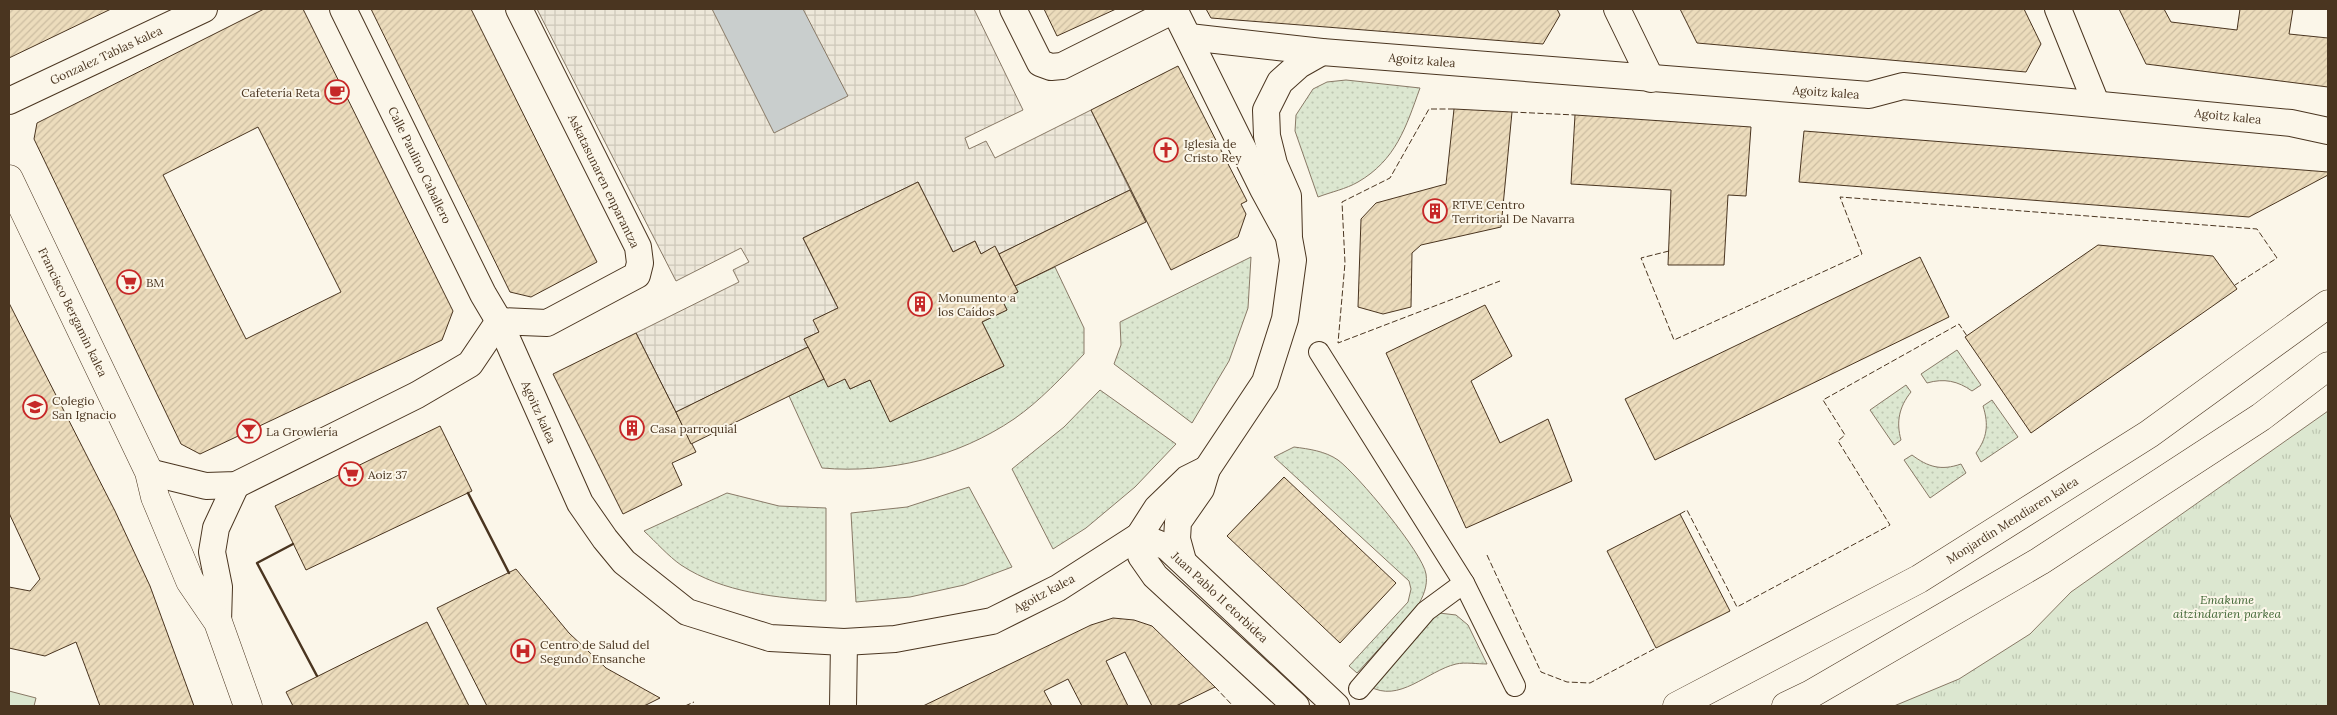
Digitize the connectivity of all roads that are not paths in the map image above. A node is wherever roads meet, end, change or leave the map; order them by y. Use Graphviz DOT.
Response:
graph roads {
  1 [pos="204,9"];
  2 [pos="343,9"];
  3 [pos="519,9"];
  4 [pos="1013,9"];
  5 [pos="1617,9"];
  6 [pos="2058,9"];
  7 [pos="1174,10"];
  8 [pos="1189,36"];
  9 [pos="1322,52"];
  10 [pos="1651,79"];
  11 [pos="9,101"];
  12 [pos="2096,103"];
  13 [pos="2328,131"];
  14 [pos="9,180"];
  15 [pos="1289,238"];
  16 [pos="2328,304"];
  17 [pos="499,321"];
  18 [pos="1319,352"];
  19 [pos="2328,366"];
  20 [pos="1207,469"];
  21 [pos="149,472"];
  22 [pos="236,485"];
  23 [pos="1139,536"];
  24 [pos="1183,561"];
  25 [pos="1464,583"];
  26 [pos="218,622"];
  27 [pos="844,642"];
  28 [pos="1515,686"];
  29 [pos="1359,688"];
  30 [pos="248,706"];
  31 [pos="843,706"];
  32 [pos="1296,706"];
  33 [pos="1336,706"];
  34 [pos="1677,706"];
  35 [pos="1786,706"];
  1 -- 11 [label="street, Gonzalez Tablas kalea"];
  2 -- 17 [label="street, Calle Paulino Caballero"];
  3 -- 17 [label="street, Askatasunaren enparantza"];
  4 -- 7 [label="street"];
  5 -- 10 [label="street"];
  6 -- 12 [label="street"];
  7 -- 8 [label="street"];
  8 -- 9 [label="street, Agoitz kalea"];
  8 -- 15 [label="street, Agoitz kalea"];
  9 -- 10 [label="street, Agoitz kalea"];
  9 -- 15 [label="street, Agoitz kalea"];
  10 -- 12 [label="street, Agoitz kalea"];
  12 -- 13 [label="street, Agoitz kalea"];
  14 -- 21 [label="main road, Francisco Bergamin kalea"];
  15 -- 20 [label="street, Agoitz kalea"];
  16 -- 34 [label="main road, Monjardin Mendiaren kalea"];
  17 -- 22 [label="street"];
  17 -- 27 [label="street, Agoitz kalea"];
  18 -- 25 [label="street"];
  19 -- 35 [label="main road"];
  20 -- 23 [label="street, Agoitz kalea"];
  20 -- 24 [label="street, Agoitz kalea"];
  21 -- 22 [label="street"];
  21 -- 26 [label="main road, Francisco Bergamin kalea"];
  22 -- 26 [label="street, Francisco Bergamin kalea"];
  23 -- 24 [label="street, Juan Pablo II etorbidea"];
  23 -- 27 [label="street, Agoitz kalea"];
  23 -- 32 [label="street"];
  24 -- 33 [label="street, Juan Pablo II etorbidea"];
  25 -- 28 [label="street"];
  25 -- 29 [label="street"];
  26 -- 30 [label="main road, Francisco Bergamin kalea"];
  27 -- 31 [label="street"];
}
